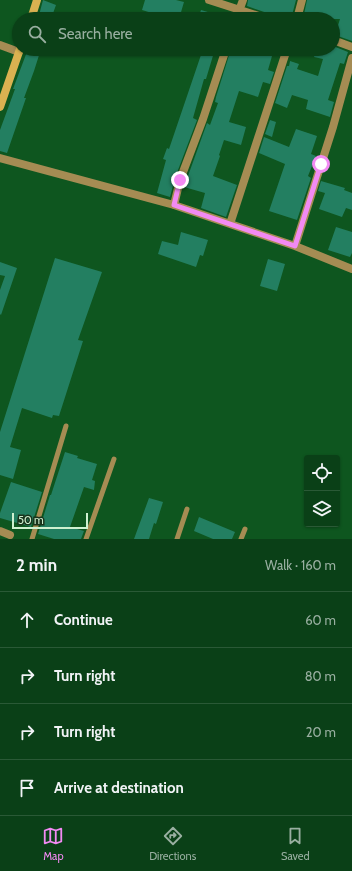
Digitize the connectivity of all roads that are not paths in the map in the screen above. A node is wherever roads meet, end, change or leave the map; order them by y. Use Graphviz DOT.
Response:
graph roads {
  1 [pos="37,0"];
  2 [pos="209,0"];
  3 [pos="243,0"];
  4 [pos="302,0"];
  5 [pos="240,9"];
  6 [pos="33,12"];
  7 [pos="239,12"];
  8 [pos="248,12"];
  9 [pos="299,12"];
  10 [pos="340,43"];
  11 [pos="0,45"];
  12 [pos="352,47"];
  13 [pos="12,48"];
  14 [pos="18,56"];
  15 [pos="224,56"];
  16 [pos="285,56"];
  17 [pos="352,58"];
  18 [pos="0,107"];
  19 [pos="0,158"];
  20 [pos="174,205"];
  21 [pos="230,224"];
  22 [pos="295,246"];
  23 [pos="352,269"];
  24 [pos="66,426"];
  25 [pos="114,459"];
  26 [pos="187,509"];
  27 [pos="245,529"];
  28 [pos="0,531"];
  29 [pos="10,535"];
  30 [pos="32,539"];
  31 [pos="86,539"];
  32 [pos="177,539"];
  33 [pos="241,539"];
  1 -- 6 [label="street"];
  2 -- 5 [label="street"];
  3 -- 5 [label="street"];
  4 -- 9 [label="street"];
  5 -- 7 [label="street"];
  5 -- 8 [label="street"];
  10 -- 12 [label="street"];
  11 -- 13 [label="street"];
  14 -- 18 [label="street"];
  15 -- 20 [label="street"];
  16 -- 21 [label="street"];
  17 -- 22 [label="street"];
  19 -- 20 [label="street"];
  20 -- 21 [label="street"];
  21 -- 22 [label="street"];
  22 -- 23 [label="street"];
  24 -- 30 [label="lane"];
  25 -- 31 [label="lane"];
  26 -- 32 [label="lane"];
  27 -- 33 [label="lane"];
  28 -- 29 [label="street"];
}
